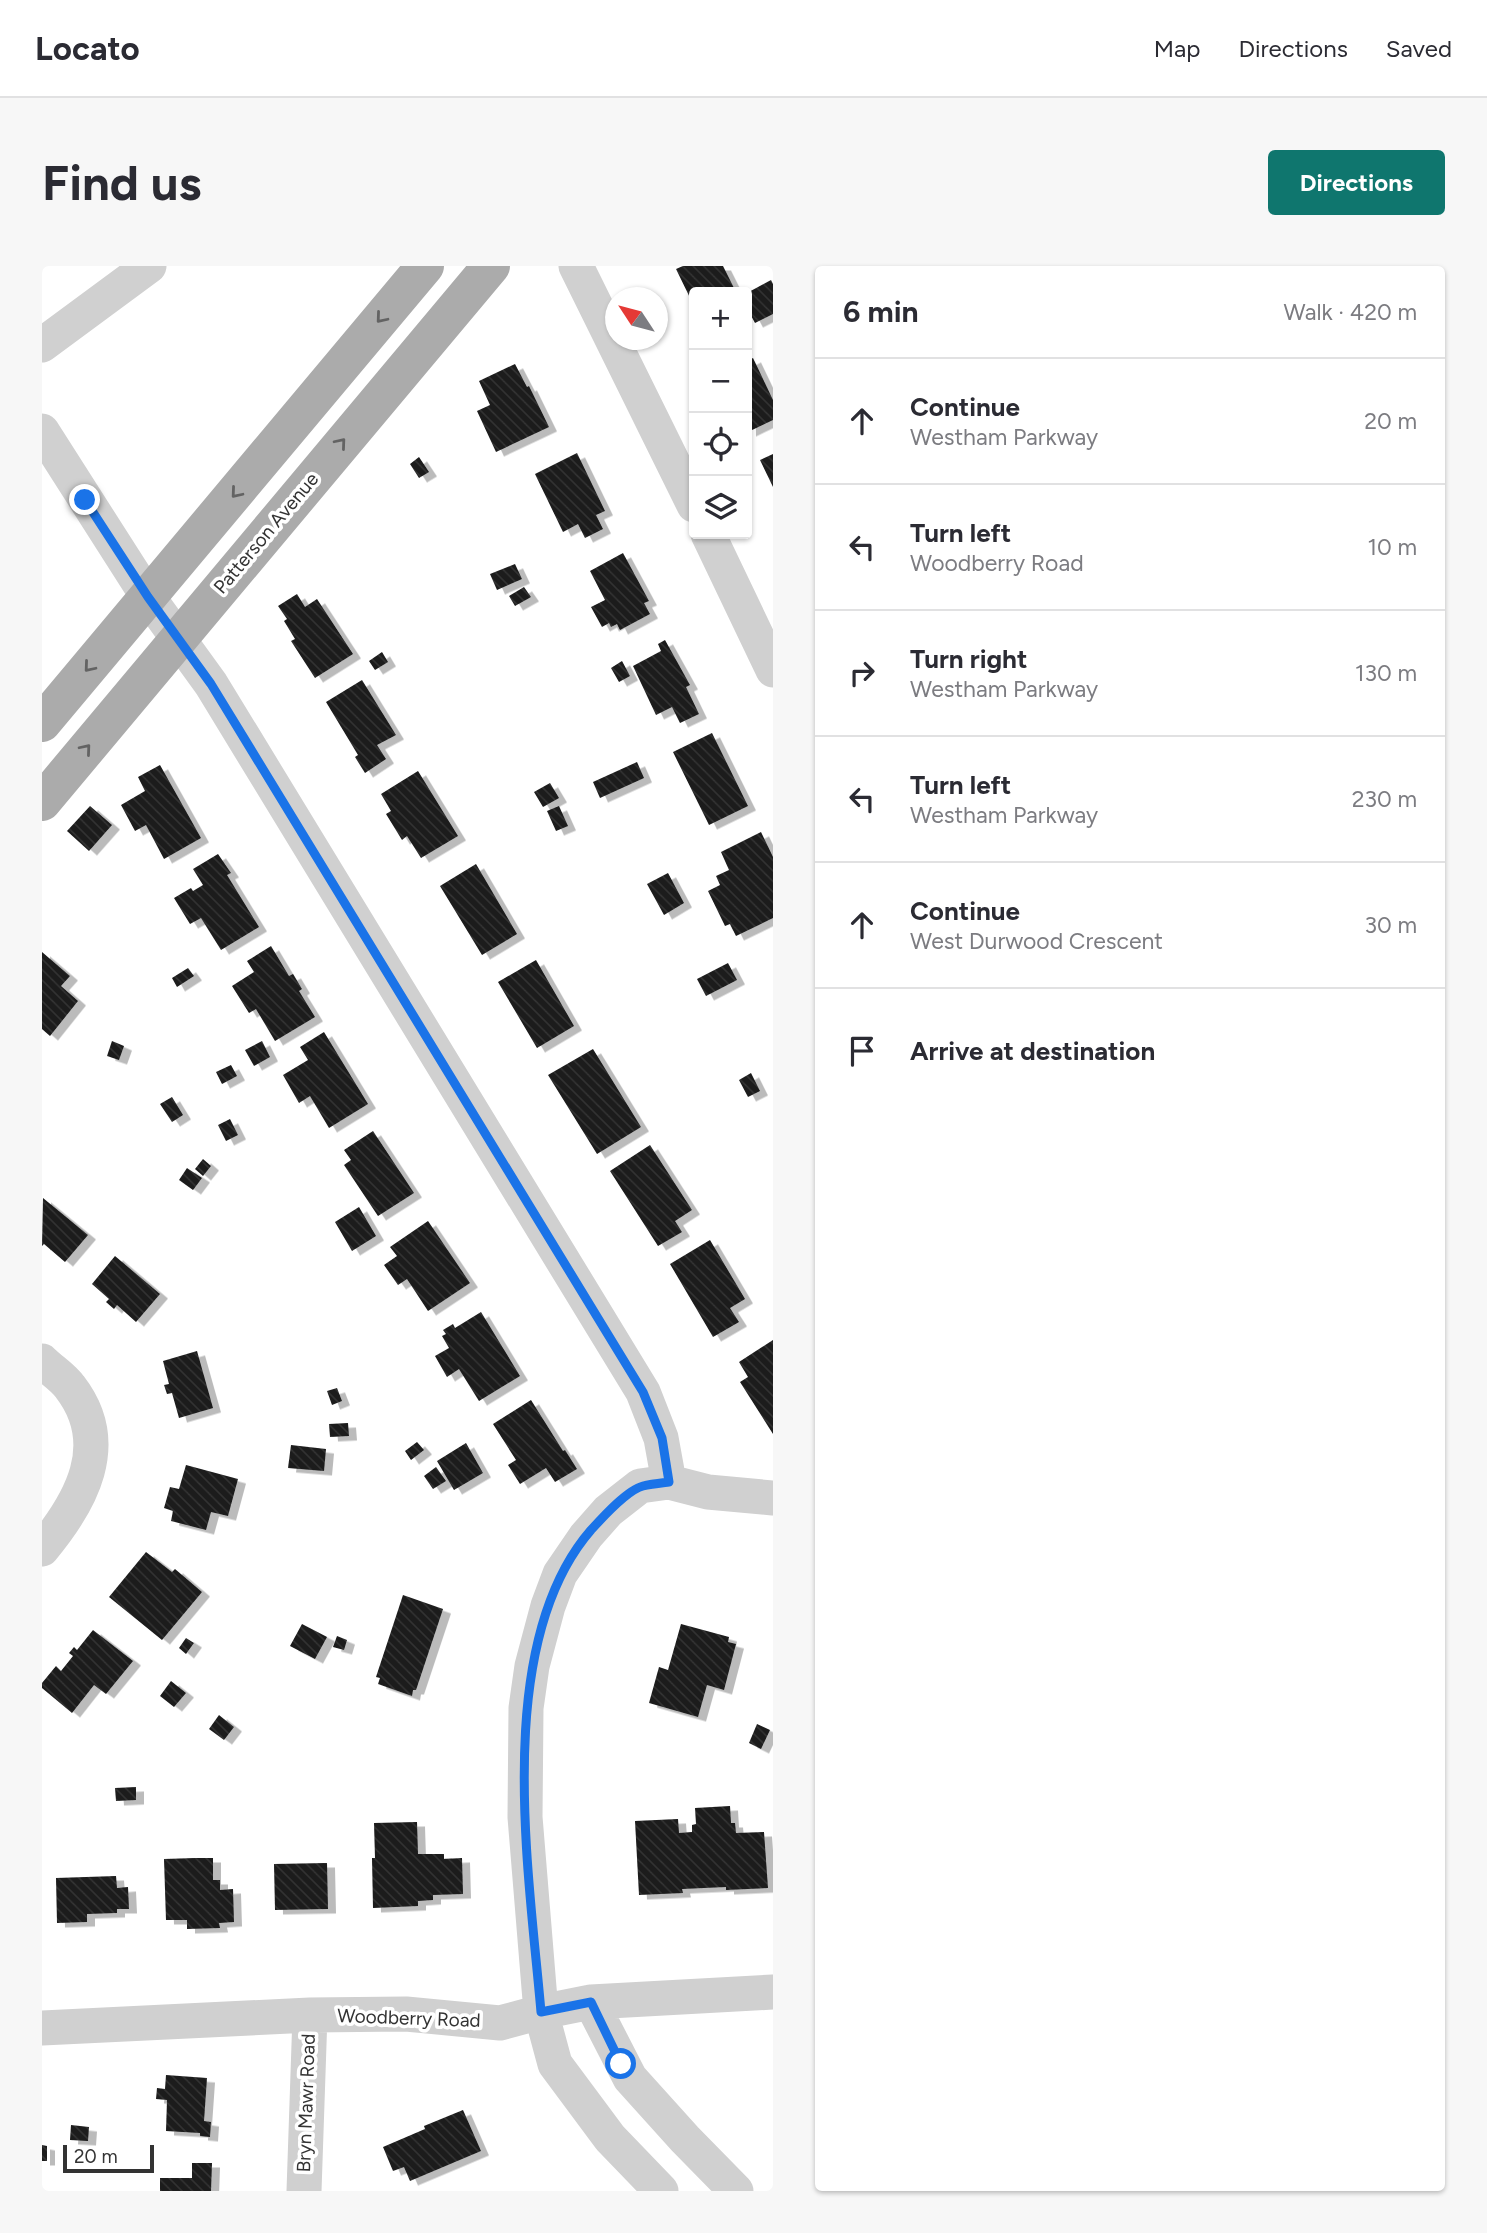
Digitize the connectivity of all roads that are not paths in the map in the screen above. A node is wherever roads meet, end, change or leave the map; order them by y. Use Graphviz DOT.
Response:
graph roads {
  1 [pos="149,266"];
  2 [pos="425,266"];
  3 [pos="491,266"];
  4 [pos="576,266"];
  5 [pos="42,345"];
  6 [pos="42,431"];
  7 [pos="689,495"];
  8 [pos="710,539"];
  9 [pos="148,597"];
  10 [pos="178,638"];
  11 [pos="773,670"];
  12 [pos="42,723"];
  13 [pos="42,802"];
  14 [pos="42,1361"];
  15 [pos="669,1482"];
  16 [pos="773,1498"];
  17 [pos="42,1549"];
  18 [pos="773,1992"];
  19 [pos="591,2002"];
  20 [pos="541,2012"];
  21 [pos="310,2015"];
  22 [pos="42,2028"];
  23 [pos="304,2191"];
  24 [pos="662,2191"];
  25 [pos="736,2191"];
  1 -- 5 [label="street"];
  2 -- 9 [label="main road, one-way"];
  10 -- 3 [label="main road, Patterson Avenue, one-way"];
  4 -- 7 [label="street"];
  6 -- 9 [label="street"];
  8 -- 11 [label="street"];
  9 -- 10 [label="street"];
  9 -- 12 [label="main road, one-way"];
  13 -- 10 [label="main road, Patterson Avenue, one-way"];
  10 -- 15 [label="street"];
  14 -- 17 [label="street"];
  15 -- 16 [label="street"];
  15 -- 20 [label="street"];
  18 -- 19 [label="street, Woodberry Road"];
  19 -- 20 [label="street, Woodberry Road"];
  19 -- 25 [label="street"];
  20 -- 21 [label="street, Woodberry Road"];
  20 -- 24 [label="street"];
  21 -- 22 [label="street, Woodberry Road"];
  21 -- 23 [label="street, Bryn Mawr Road"];
}
